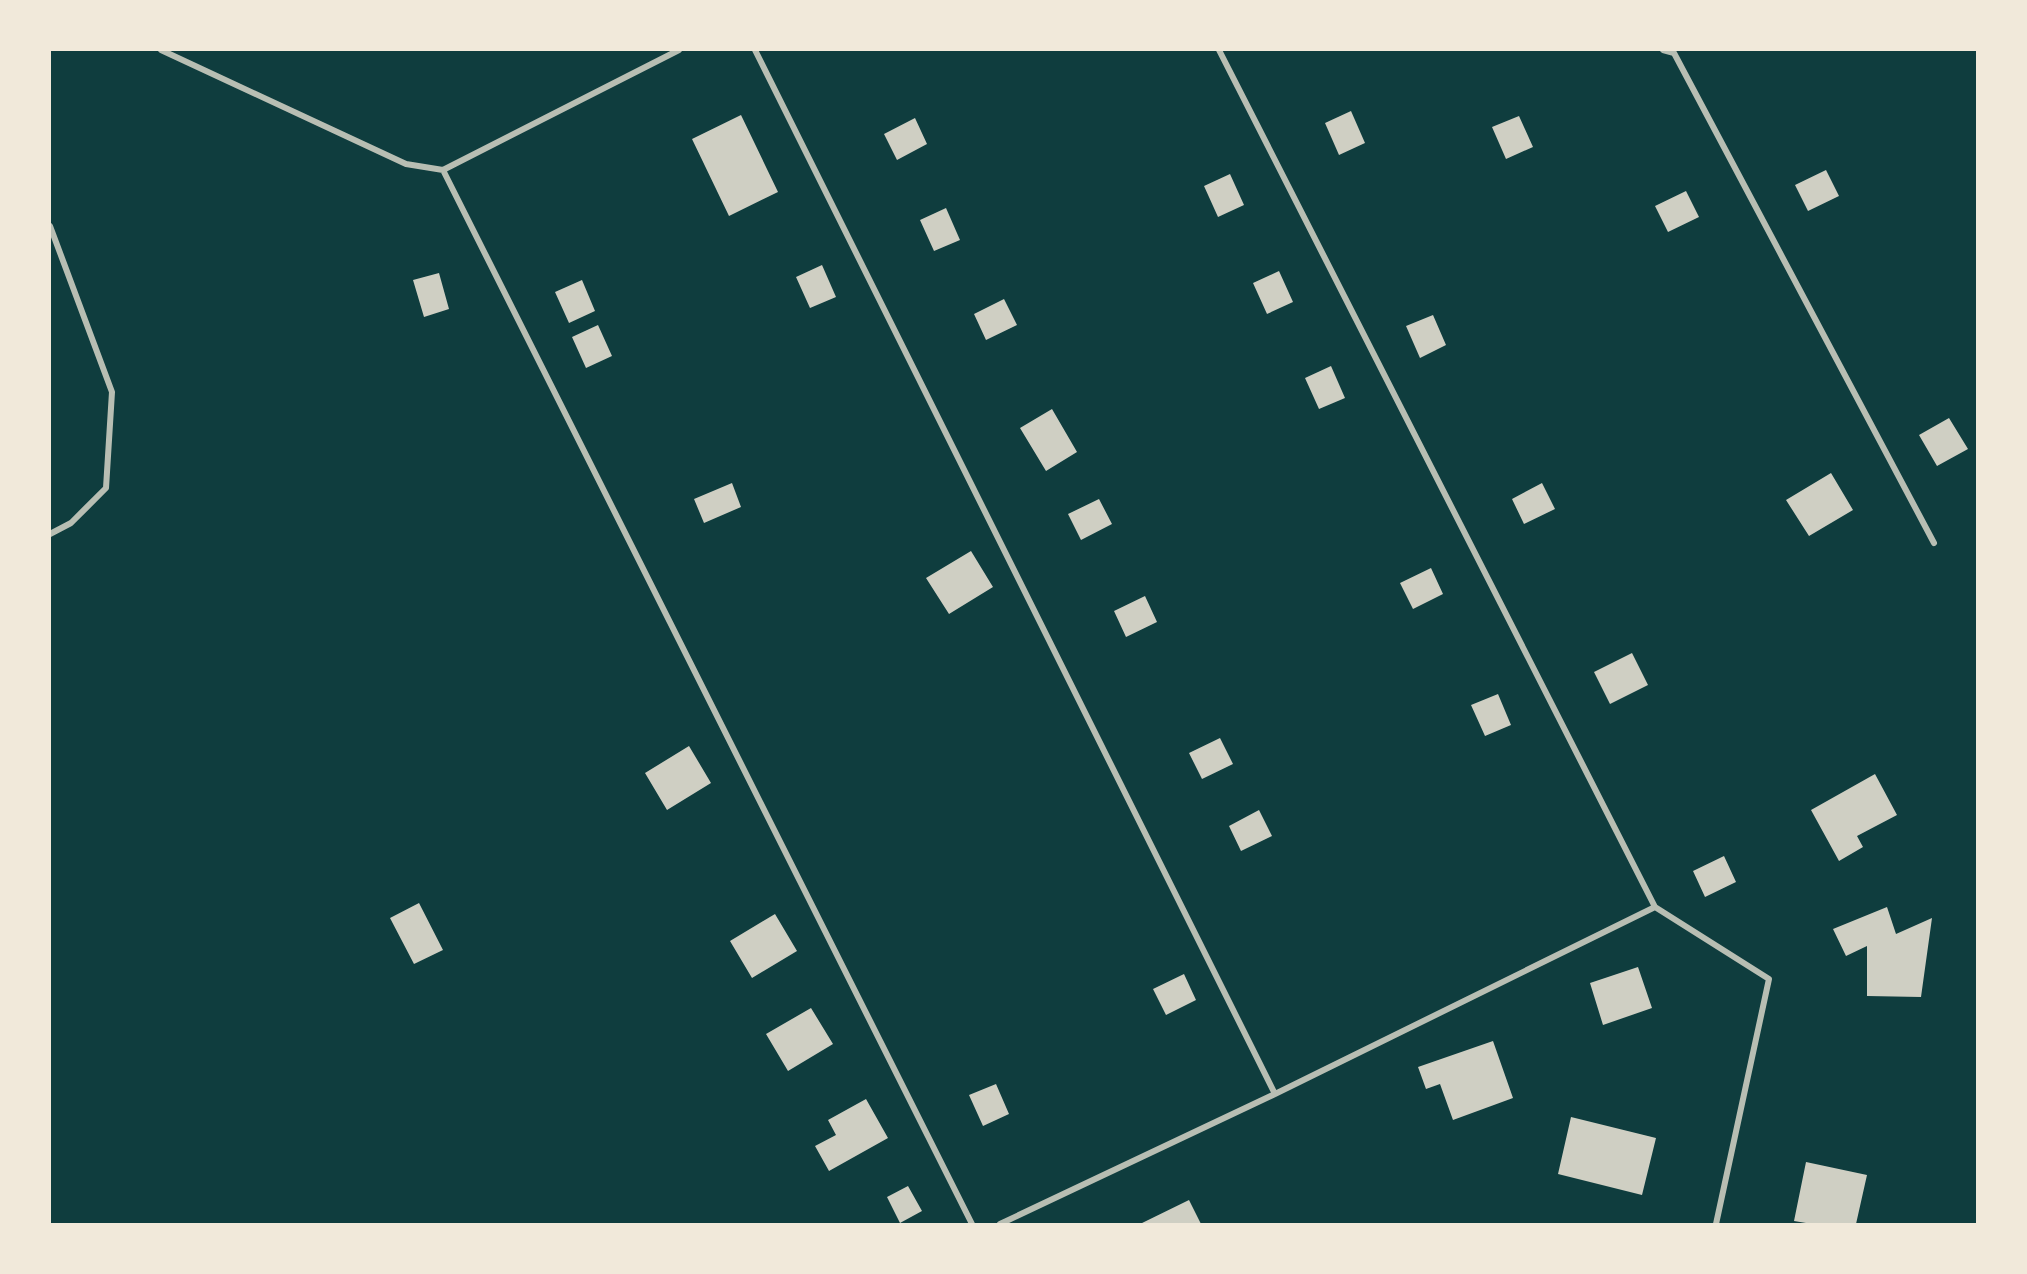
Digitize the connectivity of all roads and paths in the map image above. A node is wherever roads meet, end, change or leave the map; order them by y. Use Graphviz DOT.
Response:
graph roads {
  1 [pos="161,50"];
  2 [pos="680,50"];
  3 [pos="755,50"];
  4 [pos="1220,50"];
  5 [pos="1663,50"];
  6 [pos="443,170"];
  7 [pos="50,226"];
  8 [pos="50,534"];
  9 [pos="1934,543"];
  10 [pos="1655,907"];
  11 [pos="1275,1094"];
  12 [pos="972,1224"];
  13 [pos="1000,1224"];
  14 [pos="1716,1224"];
  1 -- 6 [label="street"];
  2 -- 6 [label="street"];
  3 -- 11 [label="street"];
  4 -- 10 [label="street"];
  5 -- 9 [label="street"];
  6 -- 12 [label="street"];
  7 -- 8 [label="street"];
  10 -- 11 [label="street"];
  10 -- 14 [label="street"];
  11 -- 13 [label="street"];
}
